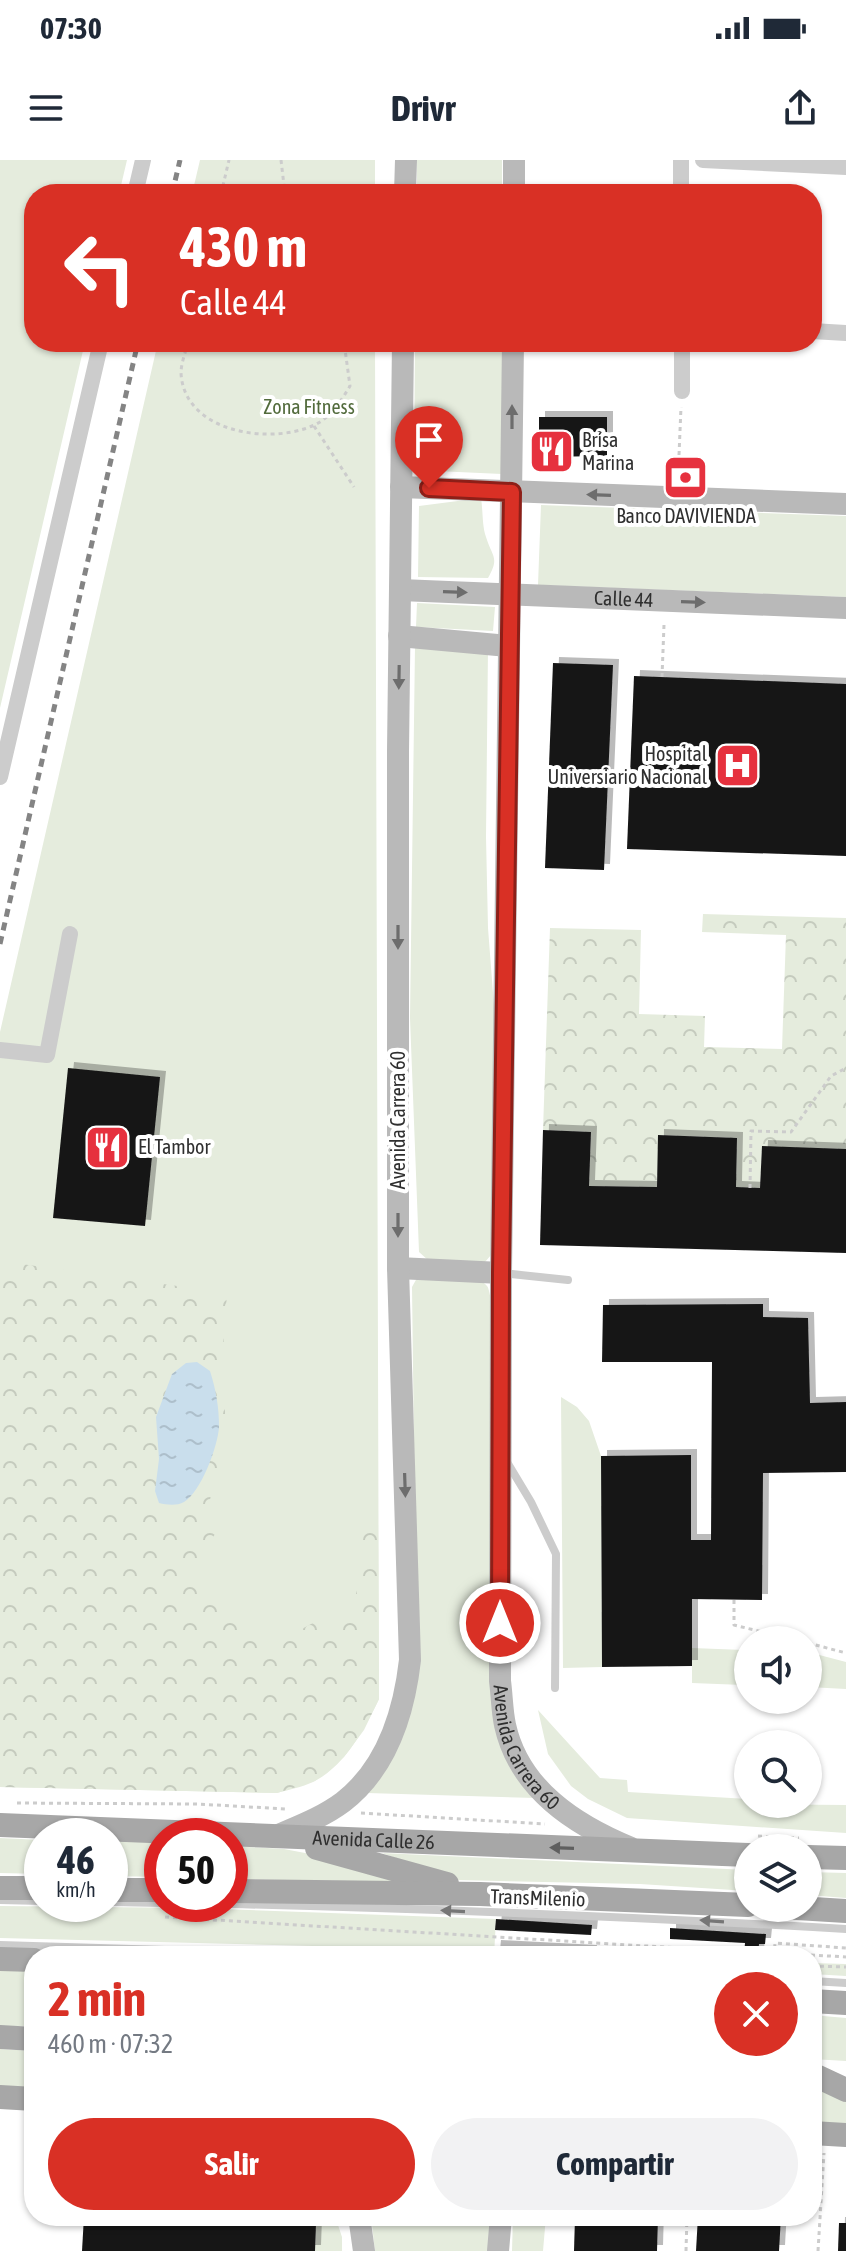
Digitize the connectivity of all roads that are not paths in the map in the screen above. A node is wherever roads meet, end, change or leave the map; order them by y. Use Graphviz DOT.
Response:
graph roads {
  1 [pos="143,160"];
  2 [pos="406,160"];
  3 [pos="514,160"];
  4 [pos="681,160"];
  5 [pos="703,160"];
  6 [pos="846,167"];
  7 [pos="137,184"];
  8 [pos="405,184"];
  9 [pos="522,184"];
  10 [pos="681,184"];
  11 [pos="822,332"];
  12 [pos="846,333"];
  13 [pos="99,352"];
  14 [pos="403,352"];
  15 [pos="513,352"];
  16 [pos="682,352"];
  17 [pos="682,391"];
  18 [pos="401,487"];
  19 [pos="512,492"];
  20 [pos="846,504"];
  21 [pos="400,590"];
  22 [pos="509,594"];
  23 [pos="846,608"];
  24 [pos="399,636"];
  25 [pos="508,646"];
  26 [pos="1,770"];
  27 [pos="70,934"];
  28 [pos="0,1050"];
  29 [pos="398,1268"];
  30 [pos="501,1273"];
  31 [pos="568,1280"];
  32 [pos="499,1448"];
  33 [pos="555,1688"];
  34 [pos="0,1825"];
  35 [pos="276,1836"];
  36 [pos="639,1851"];
  37 [pos="734,1854"];
  38 [pos="822,1857"];
  39 [pos="846,1858"];
  40 [pos="0,1888"];
  41 [pos="248,1891"];
  42 [pos="480,1894"];
  43 [pos="24,1895"];
  44 [pos="0,1900"];
  45 [pos="24,1901"];
  46 [pos="248,1904"];
  47 [pos="734,1904"];
  48 [pos="822,1910"];
  49 [pos="846,1911"];
  50 [pos="846,1929"];
  51 [pos="0,1945"];
  52 [pos="33,1946"];
  53 [pos="0,1959"];
  54 [pos="24,1960"];
  55 [pos="822,1982"];
  56 [pos="846,1983"];
  57 [pos="822,2002"];
  58 [pos="846,2003"];
  59 [pos="0,2037"];
  60 [pos="24,2038"];
  61 [pos="822,2072"];
  62 [pos="846,2072"];
  63 [pos="822,2077"];
  64 [pos="846,2090"];
  65 [pos="0,2097"];
  66 [pos="24,2098"];
  67 [pos="360,2226"];
  68 [pos="500,2226"];
  69 [pos="364,2251"];
  70 [pos="498,2251"];
  1 -- 7 [label="street"];
  2 -- 8 [label="main road"];
  3 -- 9 [label="main road"];
  4 -- 10 [label="street"];
  5 -- 6 [label="street"];
  11 -- 12 [label="street"];
  13 -- 26 [label="street"];
  14 -- 18 [label="main road, Avenida Carrera 60"];
  19 -- 15 [label="main road, Avenida Carrera 60, one-way"];
  16 -- 17 [label="street"];
  18 -- 19 [label="main road"];
  18 -- 21 [label="main road, Avenida Carrera 60"];
  20 -- 19 [label="main road, one-way"];
  19 -- 22 [label="main road, Avenida Carrera 60"];
  21 -- 22 [label="main road, Calle 44, one-way"];
  21 -- 24 [label="main road, Avenida Carrera 60"];
  22 -- 23 [label="main road, Calle 44, one-way"];
  22 -- 25 [label="main road, Avenida Carrera 60"];
  24 -- 25 [label="main road"];
  24 -- 29 [label="main road, Avenida Carrera 60, one-way"];
  25 -- 30 [label="main road, Avenida Carrera 60"];
  27 -- 28 [label="street"];
  29 -- 30 [label="main road"];
  29 -- 35 [label="main road, Avenida Carrera 60, one-way"];
  30 -- 31 [label="lane"];
  30 -- 32 [label="main road, Avenida Carrera 60"];
  32 -- 33 [label="lane"];
  32 -- 36 [label="main road, Avenida Carrera 60"];
  34 -- 35 [label="main road, Avenida Calle 26"];
  36 -- 35 [label="main road, Avenida Calle 26, one-way"];
  35 -- 42 [label="main road"];
  36 -- 37 [label="main road, Avenida Calle 26"];
  38 -- 39 [label="main road"];
  40 -- 43 [label="main road"];
  41 -- 42 [label="main road"];
  42 -- 47 [label="main road"];
  44 -- 45 [label="lane"];
  50 -- 46 [label="lane, TransMilenio, one-way"];
  48 -- 49 [label="main road"];
  51 -- 52 [label="lane"];
  53 -- 54 [label="main road"];
  55 -- 56 [label="lane"];
  57 -- 58 [label="main road"];
  59 -- 60 [label="main road"];
  61 -- 62 [label="main road"];
  63 -- 64 [label="main road"];
  65 -- 66 [label="main road"];
  67 -- 69 [label="main road"];
  68 -- 70 [label="main road"];
}
